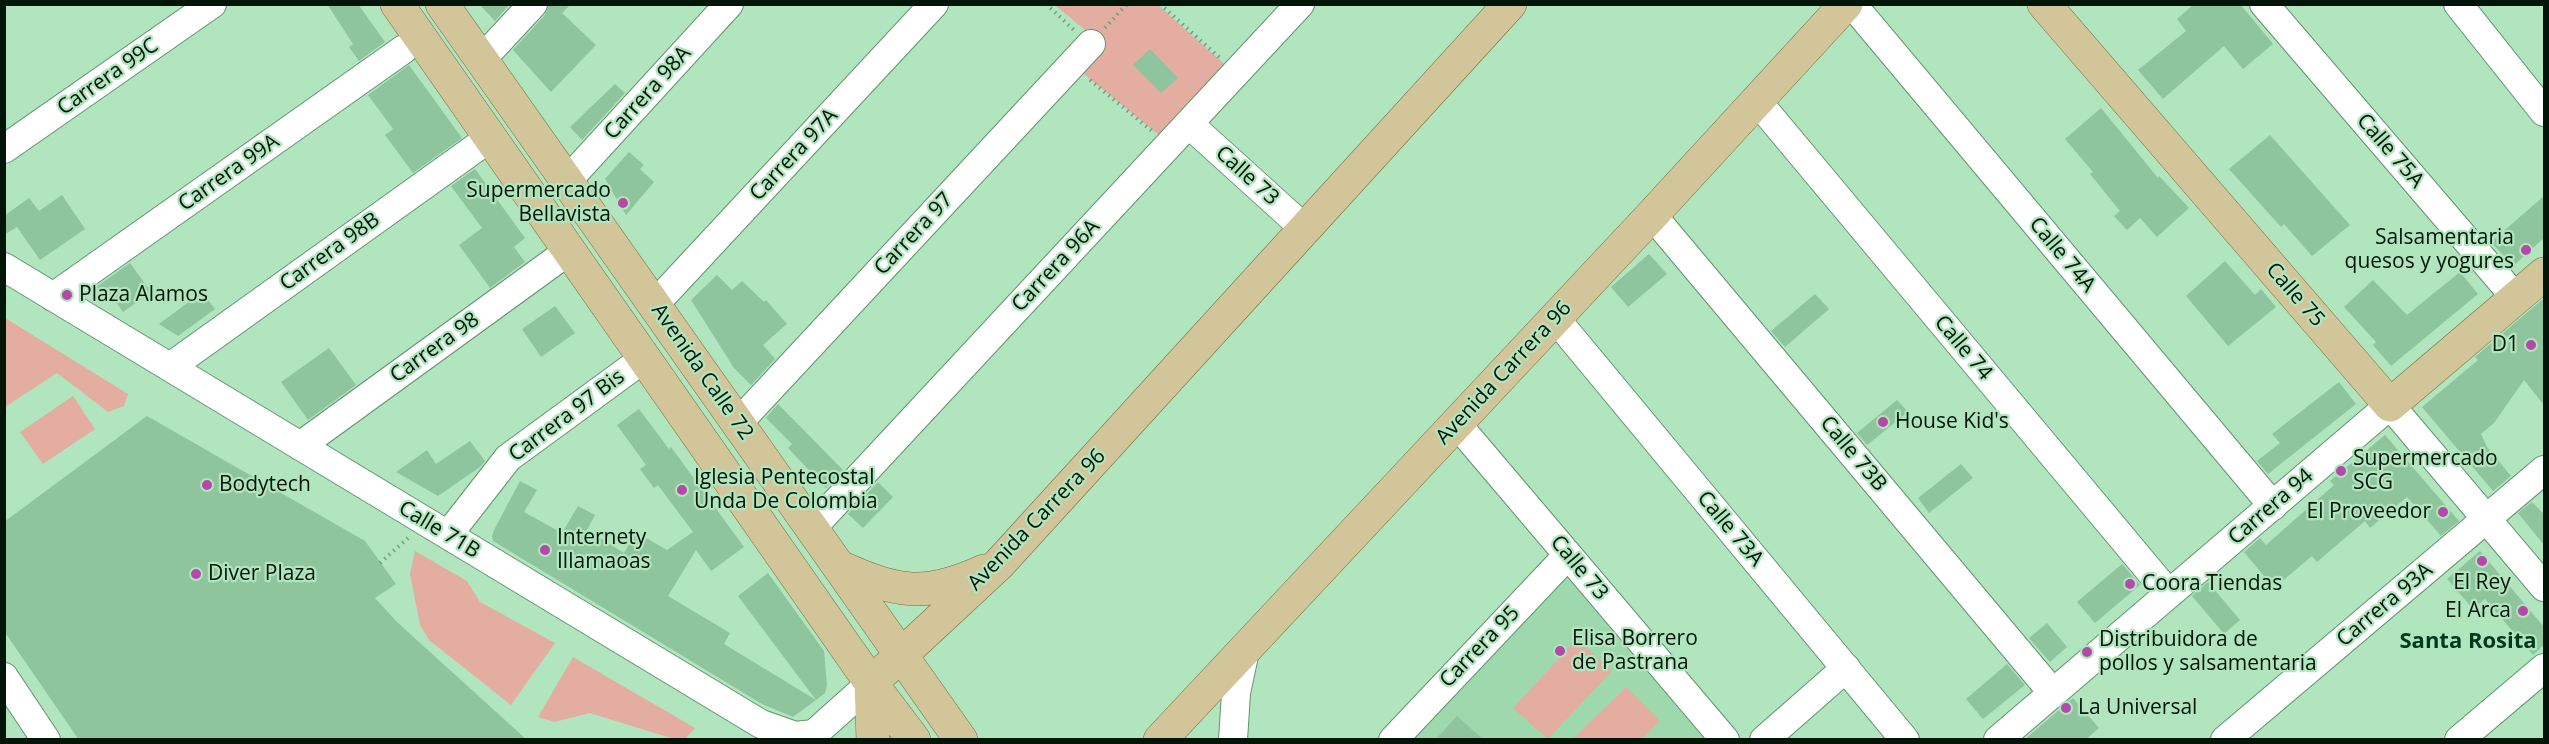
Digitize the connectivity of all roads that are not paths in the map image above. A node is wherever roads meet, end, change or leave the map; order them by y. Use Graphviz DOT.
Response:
graph roads {
  1 [pos="212,4"];
  2 [pos="397,4"];
  3 [pos="442,4"];
  4 [pos="533,4"];
  5 [pos="729,4"];
  6 [pos="934,4"];
  7 [pos="1300,4"];
  8 [pos="1510,4"];
  9 [pos="1846,4"];
  10 [pos="1852,4"];
  11 [pos="2044,4"];
  12 [pos="2264,4"];
  13 [pos="2457,4"];
  14 [pos="1090,44"];
  15 [pos="404,49"];
  16 [pos="481,60"];
  17 [pos="2536,82"];
  18 [pos="1757,101"];
  19 [pos="2544,112"];
  20 [pos="1189,124"];
  21 [pos="491,137"];
  22 [pos="4,149"];
  23 [pos="567,181"];
  24 [pos="1652,215"];
  25 [pos="1305,229"];
  26 [pos="570,250"];
  27 [pos="4,267"];
  28 [pos="2544,273"];
  29 [pos="53,297"];
  30 [pos="2516,298"];
  31 [pos="654,305"];
  32 [pos="1555,318"];
  33 [pos="646,357"];
  34 [pos="170,367"];
  35 [pos="2390,405"];
  36 [pos="738,423"];
  37 [pos="1456,423"];
  38 [pos="300,446"];
  39 [pos="2544,470"];
  40 [pos="2272,506"];
  41 [pos="2487,519"];
  42 [pos="812,528"];
  43 [pos="437,529"];
  44 [pos="1568,555"];
  45 [pos="999,564"];
  46 [pos="840,567"];
  47 [pos="2544,586"];
  48 [pos="2169,594"];
  49 [pos="1246,646"];
  50 [pos="901,655"];
  51 [pos="1846,668"];
  52 [pos="2544,668"];
  53 [pos="4,677"];
  54 [pos="871,683"];
  55 [pos="2053,693"];
  56 [pos="1178,725"];
  57 [pos="46,740"];
  58 [pos="873,740"];
  59 [pos="914,740"];
  60 [pos="961,740"];
  61 [pos="1160,740"];
  62 [pos="1233,740"];
  63 [pos="1393,740"];
  64 [pos="1725,740"];
  65 [pos="1764,740"];
  66 [pos="1905,740"];
  67 [pos="1998,740"];
  68 [pos="2226,740"];
  69 [pos="2459,740"];
  1 -- 22 [label="street, Carrera 99C"];
  2 -- 21 [label="main road, Avenida Calle 72"];
  3 -- 16 [label="main road, Avenida Calle 72"];
  4 -- 16 [label="street"];
  5 -- 23 [label="street, Carrera 98A"];
  6 -- 31 [label="street, Carrera 97A"];
  7 -- 20 [label="street, Carrera 96A"];
  8 -- 25 [label="main road, Avenida Carrera 96"];
  9 -- 18 [label="main road, Avenida Carrera 96"];
  10 -- 40 [label="street, Calle 74A"];
  11 -- 35 [label="main road, Calle 75"];
  12 -- 30 [label="street, Calle 75A"];
  13 -- 17 [label="street"];
  14 -- 36 [label="street, Carrera 97"];
  15 -- 29 [label="street, Carrera 99A"];
  16 -- 23 [label="main road, Avenida Calle 72"];
  17 -- 19 [label="street"];
  18 -- 24 [label="main road, Avenida Carrera 96"];
  18 -- 48 [label="street, Calle 74"];
  20 -- 25 [label="street, Calle 73"];
  20 -- 42 [label="street, Carrera 96A"];
  21 -- 26 [label="main road, Avenida Calle 72"];
  21 -- 34 [label="street, Carrera 98B"];
  23 -- 31 [label="main road, Avenida Calle 72"];
  24 -- 32 [label="main road, Avenida Carrera 96"];
  24 -- 55 [label="street, Calle 73B"];
  25 -- 45 [label="main road, Avenida Carrera 96"];
  26 -- 33 [label="main road, Avenida Calle 72"];
  26 -- 38 [label="street, Carrera 98"];
  27 -- 29 [label="street, Calle 71B"];
  28 -- 30 [label="main road, Carrera 94"];
  29 -- 34 [label="street, Calle 71B"];
  30 -- 35 [label="main road, Carrera 94"];
  31 -- 36 [label="main road, Avenida Calle 72"];
  32 -- 37 [label="main road, Avenida Carrera 96"];
  32 -- 51 [label="street, Calle 73A"];
  33 -- 43 [label="street, Carrera 97 Bis"];
  33 -- 54 [label="main road, Avenida Calle 72"];
  34 -- 38 [label="street, Calle 71B"];
  35 -- 40 [label="street, Carrera 94"];
  35 -- 41 [label="street, Calle 75"];
  36 -- 42 [label="main road, Avenida Calle 72"];
  37 -- 44 [label="street, Calle 73"];
  37 -- 49 [label="main road, Avenida Carrera 96"];
  38 -- 43 [label="street, Calle 71B"];
  39 -- 41 [label="street, Carrera 93A"];
  40 -- 48 [label="street, Carrera 94"];
  41 -- 47 [label="street, Calle 75"];
  41 -- 68 [label="street, Carrera 93A"];
  42 -- 46 [label="main road, Avenida Calle 72"];
  43 -- 54 [label="street, Calle 71B"];
  44 -- 63 [label="street, Carrera 95"];
  44 -- 64 [label="street, Calle 73"];
  45 -- 46 [label="main road"];
  45 -- 50 [label="main road, Avenida Carrera 96"];
  46 -- 50 [label="main road, Avenida Calle 72"];
  48 -- 55 [label="street, Carrera 94"];
  49 -- 56 [label="main road, Avenida Carrera 96"];
  49 -- 62 [label="street"];
  50 -- 54 [label="main road, Avenida Carrera 96"];
  50 -- 60 [label="main road, Avenida Calle 72"];
  51 -- 65 [label="street"];
  51 -- 66 [label="street, Calle 73A"];
  52 -- 69 [label="street"];
  53 -- 57 [label="street"];
  54 -- 58 [label="main road"];
  54 -- 59 [label="main road, Avenida Calle 72"];
  55 -- 67 [label="street, Carrera 94"];
  56 -- 61 [label="main road, Avenida Carrera 96"];
}
